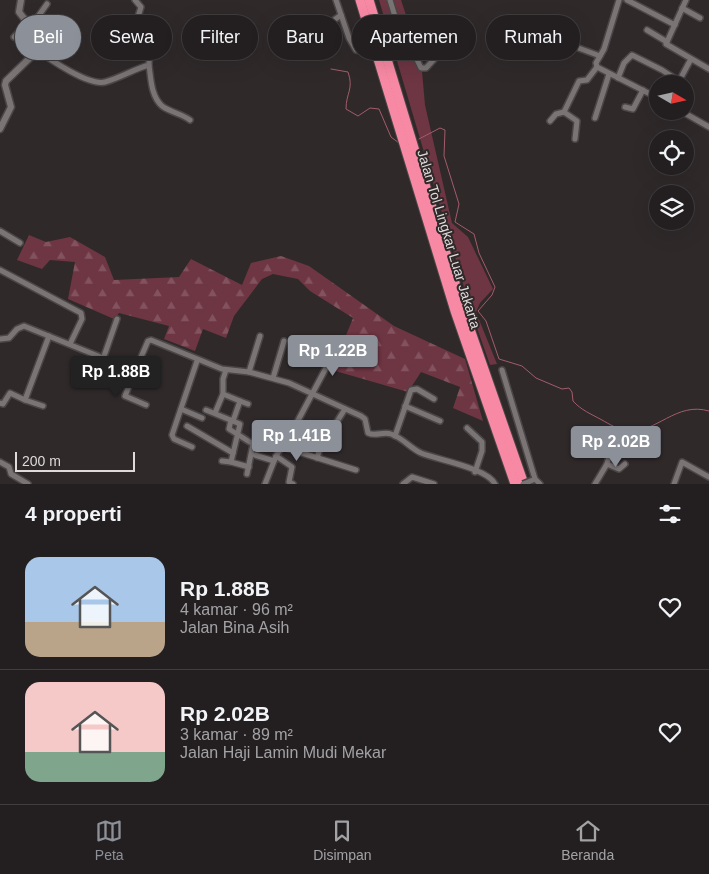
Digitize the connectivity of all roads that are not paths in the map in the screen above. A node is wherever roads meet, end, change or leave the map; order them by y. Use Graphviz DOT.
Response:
graph roads {
  1 [pos="21,0"];
  2 [pos="135,0"];
  3 [pos="336,0"];
  4 [pos="360,0"];
  5 [pos="369,0"];
  6 [pos="390,0"];
  7 [pos="620,0"];
  8 [pos="686,0"];
  9 [pos="631,1"];
  10 [pos="47,4"];
  11 [pos="682,8"];
  12 [pos="22,15"];
  13 [pos="37,15"];
  14 [pos="341,15"];
  15 [pos="394,15"];
  16 [pos="342,17"];
  17 [pos="700,18"];
  18 [pos="675,25"];
  19 [pos="648,30"];
  20 [pos="352,41"];
  21 [pos="667,42"];
  22 [pos="580,48"];
  23 [pos="600,56"];
  24 [pos="28,60"];
  25 [pos="51,60"];
  26 [pos="417,60"];
  27 [pos="433,60"];
  28 [pos="691,60"];
  29 [pos="149,65"];
  30 [pos="597,67"];
  31 [pos="709,69"];
  32 [pos="609,74"];
  33 [pos="668,75"];
  34 [pos="683,75"];
  35 [pos="618,78"];
  36 [pos="2,84"];
  37 [pos="643,90"];
  38 [pos="649,93"];
  39 [pos="625,107"];
  40 [pos="564,112"];
  41 [pos="595,118"];
  42 [pos="694,118"];
  43 [pos="190,120"];
  44 [pos="550,121"];
  45 [pos="709,127"];
  46 [pos="0,129"];
  47 [pos="575,139"];
  48 [pos="0,231"];
  49 [pos="20,243"];
  50 [pos="0,270"];
  51 [pos="117,319"];
  52 [pos="50,336"];
  53 [pos="260,336"];
  54 [pos="0,339"];
  55 [pos="284,341"];
  56 [pos="70,344"];
  57 [pos="335,351"];
  58 [pos="104,359"];
  59 [pos="197,360"];
  60 [pos="123,367"];
  61 [pos="226,370"];
  62 [pos="502,370"];
  63 [pos="135,371"];
  64 [pos="250,372"];
  65 [pos="99,378"];
  66 [pos="273,378"];
  67 [pos="118,387"];
  68 [pos="313,393"];
  69 [pos="223,394"];
  70 [pos="434,399"];
  71 [pos="25,400"];
  72 [pos="240,401"];
  73 [pos="0,403"];
  74 [pos="248,404"];
  75 [pos="146,405"];
  76 [pos="42,406"];
  77 [pos="404,406"];
  78 [pos="182,408"];
  79 [pos="345,409"];
  80 [pos="206,410"];
  81 [pos="215,413"];
  82 [pos="202,418"];
  83 [pos="232,420"];
  84 [pos="440,420"];
  85 [pos="187,426"];
  86 [pos="467,428"];
  87 [pos="238,434"];
  88 [pos="395,436"];
  89 [pos="612,444"];
  90 [pos="192,447"];
  91 [pos="283,447"];
  92 [pos="233,452"];
  93 [pos="255,455"];
  94 [pos="317,458"];
  95 [pos="275,459"];
  96 [pos="222,461"];
  97 [pos="0,462"];
  98 [pos="231,462"];
  99 [pos="607,464"];
  100 [pos="625,464"];
  101 [pos="248,467"];
  102 [pos="356,470"];
  103 [pos="475,472"];
  104 [pos="247,474"];
  105 [pos="709,477"];
  106 [pos="534,480"];
  107 [pos="25,483"];
  108 [pos="265,484"];
  109 [pos="293,484"];
  110 [pos="403,484"];
  111 [pos="434,484"];
  112 [pos="496,484"];
  113 [pos="515,484"];
  114 [pos="523,484"];
  115 [pos="540,484"];
  116 [pos="595,484"];
  117 [pos="674,484"];
  1 -- 12 [label="street"];
  2 -- 29 [label="street"];
  3 -- 14 [label="street"];
  4 -- 113 [label="highway, Jalan Tol Lingkar Luar Jakarta"];
  5 -- 114 [label="highway, Jalan Tol Lingkar Luar Jakarta"];
  6 -- 15 [label="street"];
  7 -- 23 [label="street"];
  8 -- 11 [label="street"];
  9 -- 18 [label="street"];
  10 -- 13 [label="street"];
  11 -- 17 [label="street"];
  11 -- 18 [label="street"];
  16 -- 20 [label="street"];
  18 -- 21 [label="street"];
  19 -- 21 [label="street"];
  21 -- 28 [label="street"];
  22 -- 23 [label="street"];
  23 -- 30 [label="street"];
  24 -- 36 [label="street"];
  25 -- 29 [label="street"];
  26 -- 27 [label="street"];
  28 -- 31 [label="street"];
  28 -- 34 [label="street"];
  29 -- 43 [label="street"];
  30 -- 32 [label="street"];
  30 -- 40 [label="street"];
  32 -- 35 [label="street"];
  32 -- 41 [label="street"];
  33 -- 35 [label="street"];
  35 -- 37 [label="street"];
  36 -- 46 [label="street"];
  37 -- 38 [label="street"];
  37 -- 39 [label="street"];
  40 -- 44 [label="street"];
  40 -- 47 [label="street"];
  42 -- 45 [label="street"];
  48 -- 49 [label="street"];
  50 -- 56 [label="street"];
  51 -- 58 [label="street"];
  52 -- 54 [label="street"];
  52 -- 56 [label="street"];
  52 -- 71 [label="street"];
  53 -- 64 [label="street"];
  55 -- 66 [label="street"];
  56 -- 58 [label="street"];
  57 -- 68 [label="street"];
  58 -- 60 [label="street"];
  58 -- 65 [label="street"];
  59 -- 61 [label="street"];
  59 -- 63 [label="street"];
  59 -- 78 [label="street"];
  60 -- 63 [label="street"];
  60 -- 67 [label="street"];
  61 -- 64 [label="street"];
  61 -- 69 [label="street"];
  62 -- 106 [label="street"];
  63 -- 75 [label="street"];
  64 -- 66 [label="street"];
  66 -- 68 [label="street"];
  68 -- 79 [label="street"];
  68 -- 91 [label="street"];
  69 -- 72 [label="street"];
  69 -- 81 [label="street"];
  70 -- 77 [label="street"];
  71 -- 73 [label="street"];
  71 -- 76 [label="street"];
  72 -- 74 [label="street"];
  72 -- 83 [label="street"];
  77 -- 84 [label="street"];
  77 -- 88 [label="street"];
  78 -- 82 [label="street"];
  78 -- 90 [label="street"];
  79 -- 88 [label="street"];
  79 -- 94 [label="street"];
  80 -- 81 [label="street"];
  81 -- 83 [label="street"];
  83 -- 87 [label="street"];
  83 -- 87 [label="street"];
  85 -- 92 [label="street"];
  86 -- 103 [label="street"];
  87 -- 92 [label="street"];
  87 -- 101 [label="street"];
  88 -- 103 [label="street"];
  89 -- 99 [label="street"];
  91 -- 94 [label="street"];
  91 -- 95 [label="street"];
  92 -- 98 [label="street"];
  93 -- 95 [label="street"];
  94 -- 102 [label="street"];
  95 -- 108 [label="street"];
  95 -- 109 [label="street"];
  96 -- 98 [label="street"];
  97 -- 107 [label="street"];
  98 -- 101 [label="street"];
  99 -- 100 [label="street"];
  99 -- 116 [label="street"];
  101 -- 104 [label="street"];
  103 -- 112 [label="street"];
  105 -- 117 [label="street"];
  106 -- 114 [label="street, bridge"];
  106 -- 115 [label="street"];
  110 -- 111 [label="street"];
}
